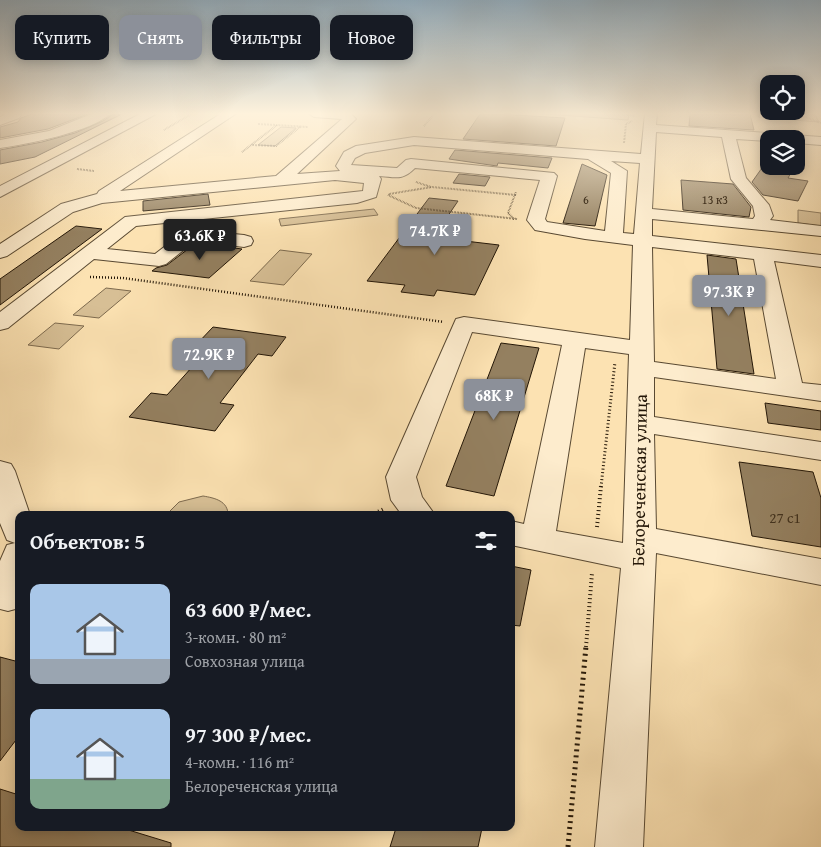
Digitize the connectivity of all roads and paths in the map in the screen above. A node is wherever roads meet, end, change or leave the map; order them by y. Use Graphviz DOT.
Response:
graph roads {
  1 [pos="77,153"];
  2 [pos="171,153"];
  3 [pos="308,153"];
  4 [pos="353,153"];
  5 [pos="563,153"];
  6 [pos="624,153"];
  7 [pos="641,153"];
  8 [pos="733,153"];
  9 [pos="595,155"];
  10 [pos="640,158"];
  11 [pos="0,178"];
  12 [pos="27,178"];
  13 [pos="281,180"];
  14 [pos="0,192"];
  15 [pos="516,195"];
  16 [pos="100,198"];
  17 [pos="643,213"];
  18 [pos="536,222"];
  19 [pos="757,225"];
  20 [pos="821,231"];
  21 [pos="606,236"];
  22 [pos="642,240"];
  23 [pos="244,242"];
  24 [pos="548,243"];
  25 [pos="0,252"];
  26 [pos="90,253"];
  27 [pos="763,254"];
  28 [pos="821,260"];
  29 [pos="60,276"];
  30 [pos="0,323"];
  31 [pos="464,324"];
  32 [pos="575,339"];
  33 [pos="616,346"];
  34 [pos="641,359"];
  35 [pos="791,389"];
  36 [pos="821,393"];
  37 [pos="640,423"];
  38 [pos="821,451"];
  39 [pos="0,471"];
  40 [pos="416,511"];
  41 [pos="15,519"];
  42 [pos="525,536"];
  43 [pos="639,548"];
  44 [pos="594,551"];
  45 [pos="15,572"];
  46 [pos="821,572"];
  47 [pos="9,600"];
  48 [pos="568,847"];
  49 [pos="619,847"];
  1 -- 12 [label="street"];
  2 -- 16 [label="street"];
  3 -- 13 [label="street"];
  4 -- 18 [label="street"];
  5 -- 9 [label="street"];
  6 -- 10 [label="path"];
  7 -- 10 [label="street, Белореченская улица"];
  8 -- 19 [label="street"];
  9 -- 10 [label="street"];
  9 -- 21 [label="street"];
  10 -- 17 [label="street, Белореченская улица"];
  11 -- 12 [label="street"];
  12 -- 14 [label="street"];
  13 -- 16 [label="street"];
  13 -- 26 [label="street"];
  15 -- 18 [label="path"];
  16 -- 25 [label="street"];
  17 -- 19 [label="street"];
  17 -- 22 [label="street, Белореченская улица"];
  18 -- 21 [label="street"];
  19 -- 20 [label="street"];
  21 -- 22 [label="street"];
  21 -- 24 [label="street"];
  22 -- 27 [label="street"];
  22 -- 34 [label="street, Белореченская улица"];
  23 -- 26 [label="street"];
  26 -- 29 [label="street"];
  27 -- 28 [label="street"];
  27 -- 35 [label="street"];
  29 -- 30 [label="street"];
  29 -- 31 [label="path"];
  31 -- 32 [label="street"];
  31 -- 40 [label="street"];
  32 -- 33 [label="street"];
  32 -- 42 [label="street"];
  33 -- 34 [label="street"];
  33 -- 44 [label="path"];
  34 -- 35 [label="street"];
  34 -- 37 [label="street, Белореченская улица"];
  35 -- 36 [label="street"];
  37 -- 38 [label="street"];
  37 -- 43 [label="street, Белореченская улица"];
  39 -- 41 [label="street"];
  42 -- 44 [label="street"];
  43 -- 44 [label="street"];
  43 -- 46 [label="street"];
  43 -- 49 [label="street, Белореченская улица"];
  44 -- 48 [label="path"];
  45 -- 47 [label="street"];
}
